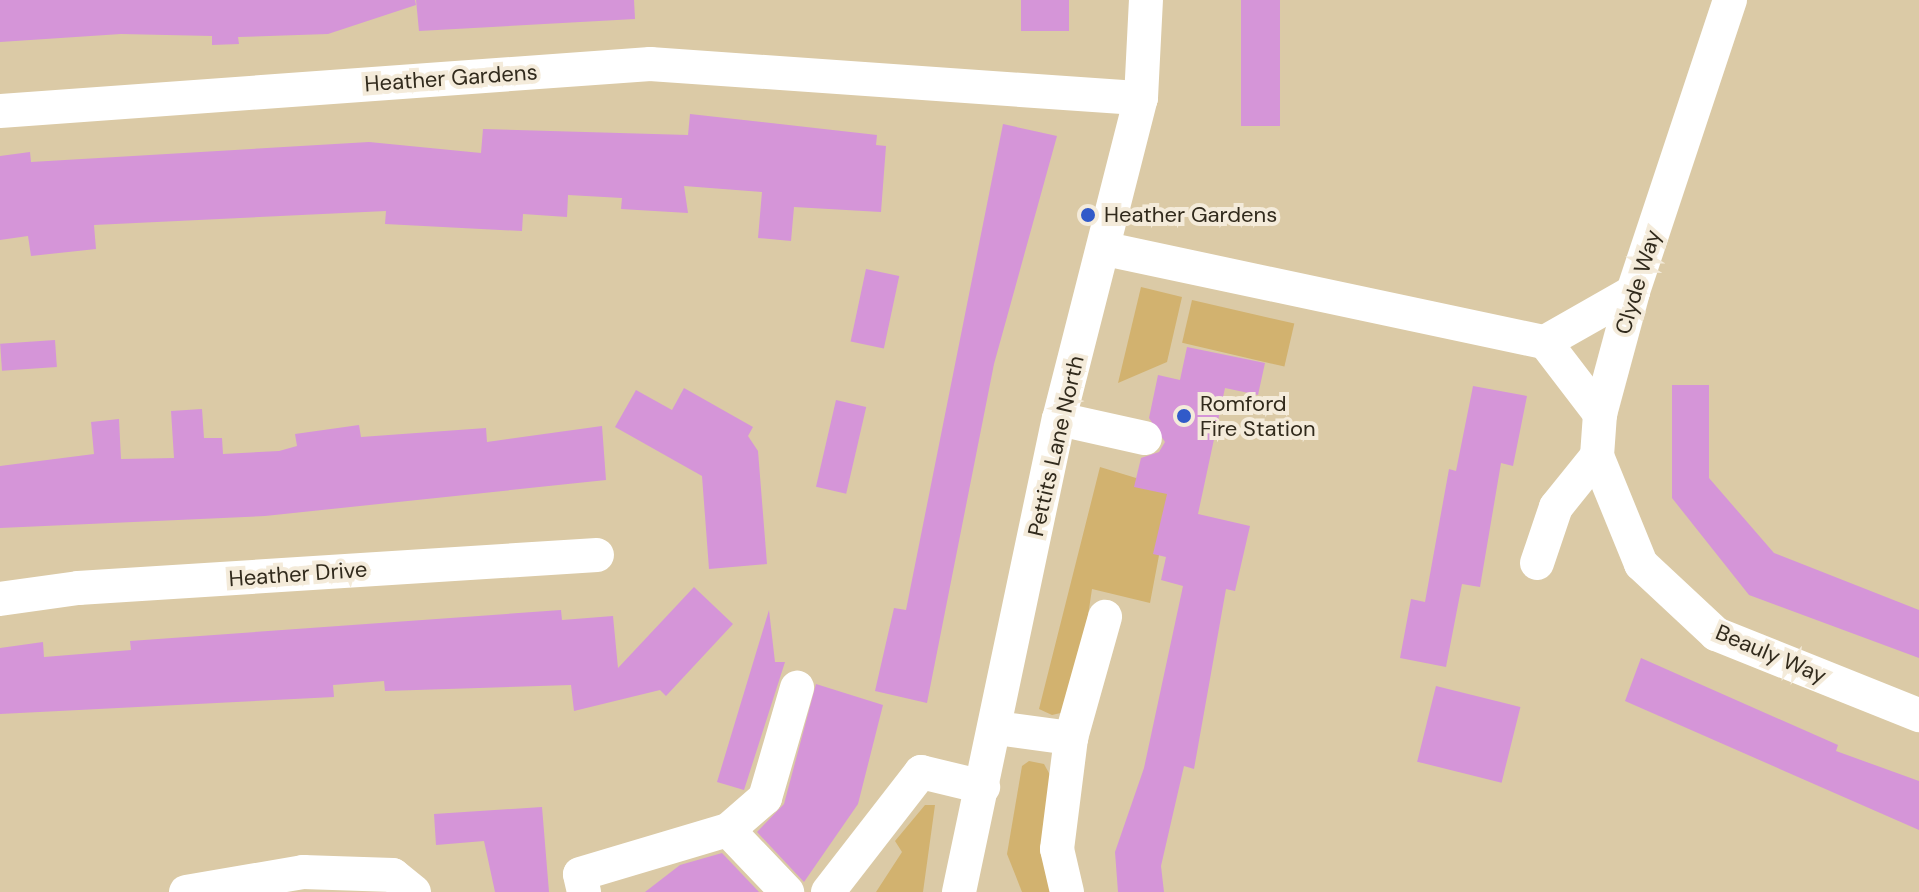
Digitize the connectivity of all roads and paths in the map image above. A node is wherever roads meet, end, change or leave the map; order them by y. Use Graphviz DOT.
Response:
graph roads {
  1 [pos="1146,0"];
  2 [pos="1730,0"];
  3 [pos="1141,98"];
  4 [pos="0,111"];
  5 [pos="1106,249"];
  6 [pos="1633,292"];
  7 [pos="1545,342"];
  8 [pos="1600,414"];
  9 [pos="1059,419"];
  10 [pos="1145,438"];
  11 [pos="1597,456"];
  12 [pos="597,555"];
  13 [pos="1537,563"];
  14 [pos="1641,564"];
  15 [pos="0,599"];
  16 [pos="1105,617"];
  17 [pos="797,688"];
  18 [pos="1919,715"];
  19 [pos="996,728"];
  20 [pos="1071,738"];
  21 [pos="983,787"];
  22 [pos="728,830"];
  23 [pos="186,892"];
  24 [pos="414,892"];
  25 [pos="584,892"];
  26 [pos="787,892"];
  27 [pos="828,892"];
  28 [pos="959,892"];
  29 [pos="1067,892"];
  1 -- 3 [label="street, Pettits Lane North"];
  2 -- 6 [label="street, Clyde Way"];
  3 -- 4 [label="street, Heather Gardens"];
  3 -- 5 [label="street, Pettits Lane North"];
  5 -- 7 [label="street"];
  5 -- 9 [label="street, Pettits Lane North"];
  6 -- 7 [label="street"];
  6 -- 8 [label="street, Clyde Way"];
  7 -- 8 [label="street"];
  8 -- 11 [label="street, Clyde Way"];
  9 -- 10 [label="street"];
  9 -- 19 [label="street, Pettits Lane North"];
  11 -- 13 [label="street"];
  11 -- 14 [label="street, Clyde Way"];
  12 -- 15 [label="street, Heather Drive"];
  14 -- 18 [label="street, Beauly Way"];
  16 -- 20 [label="street"];
  17 -- 22 [label="street"];
  19 -- 20 [label="street"];
  19 -- 21 [label="street, Pettits Lane North"];
  20 -- 29 [label="street"];
  21 -- 27 [label="street"];
  21 -- 28 [label="street, Pettits Lane North"];
  22 -- 25 [label="street"];
  22 -- 26 [label="street"];
  23 -- 24 [label="street"];
}
